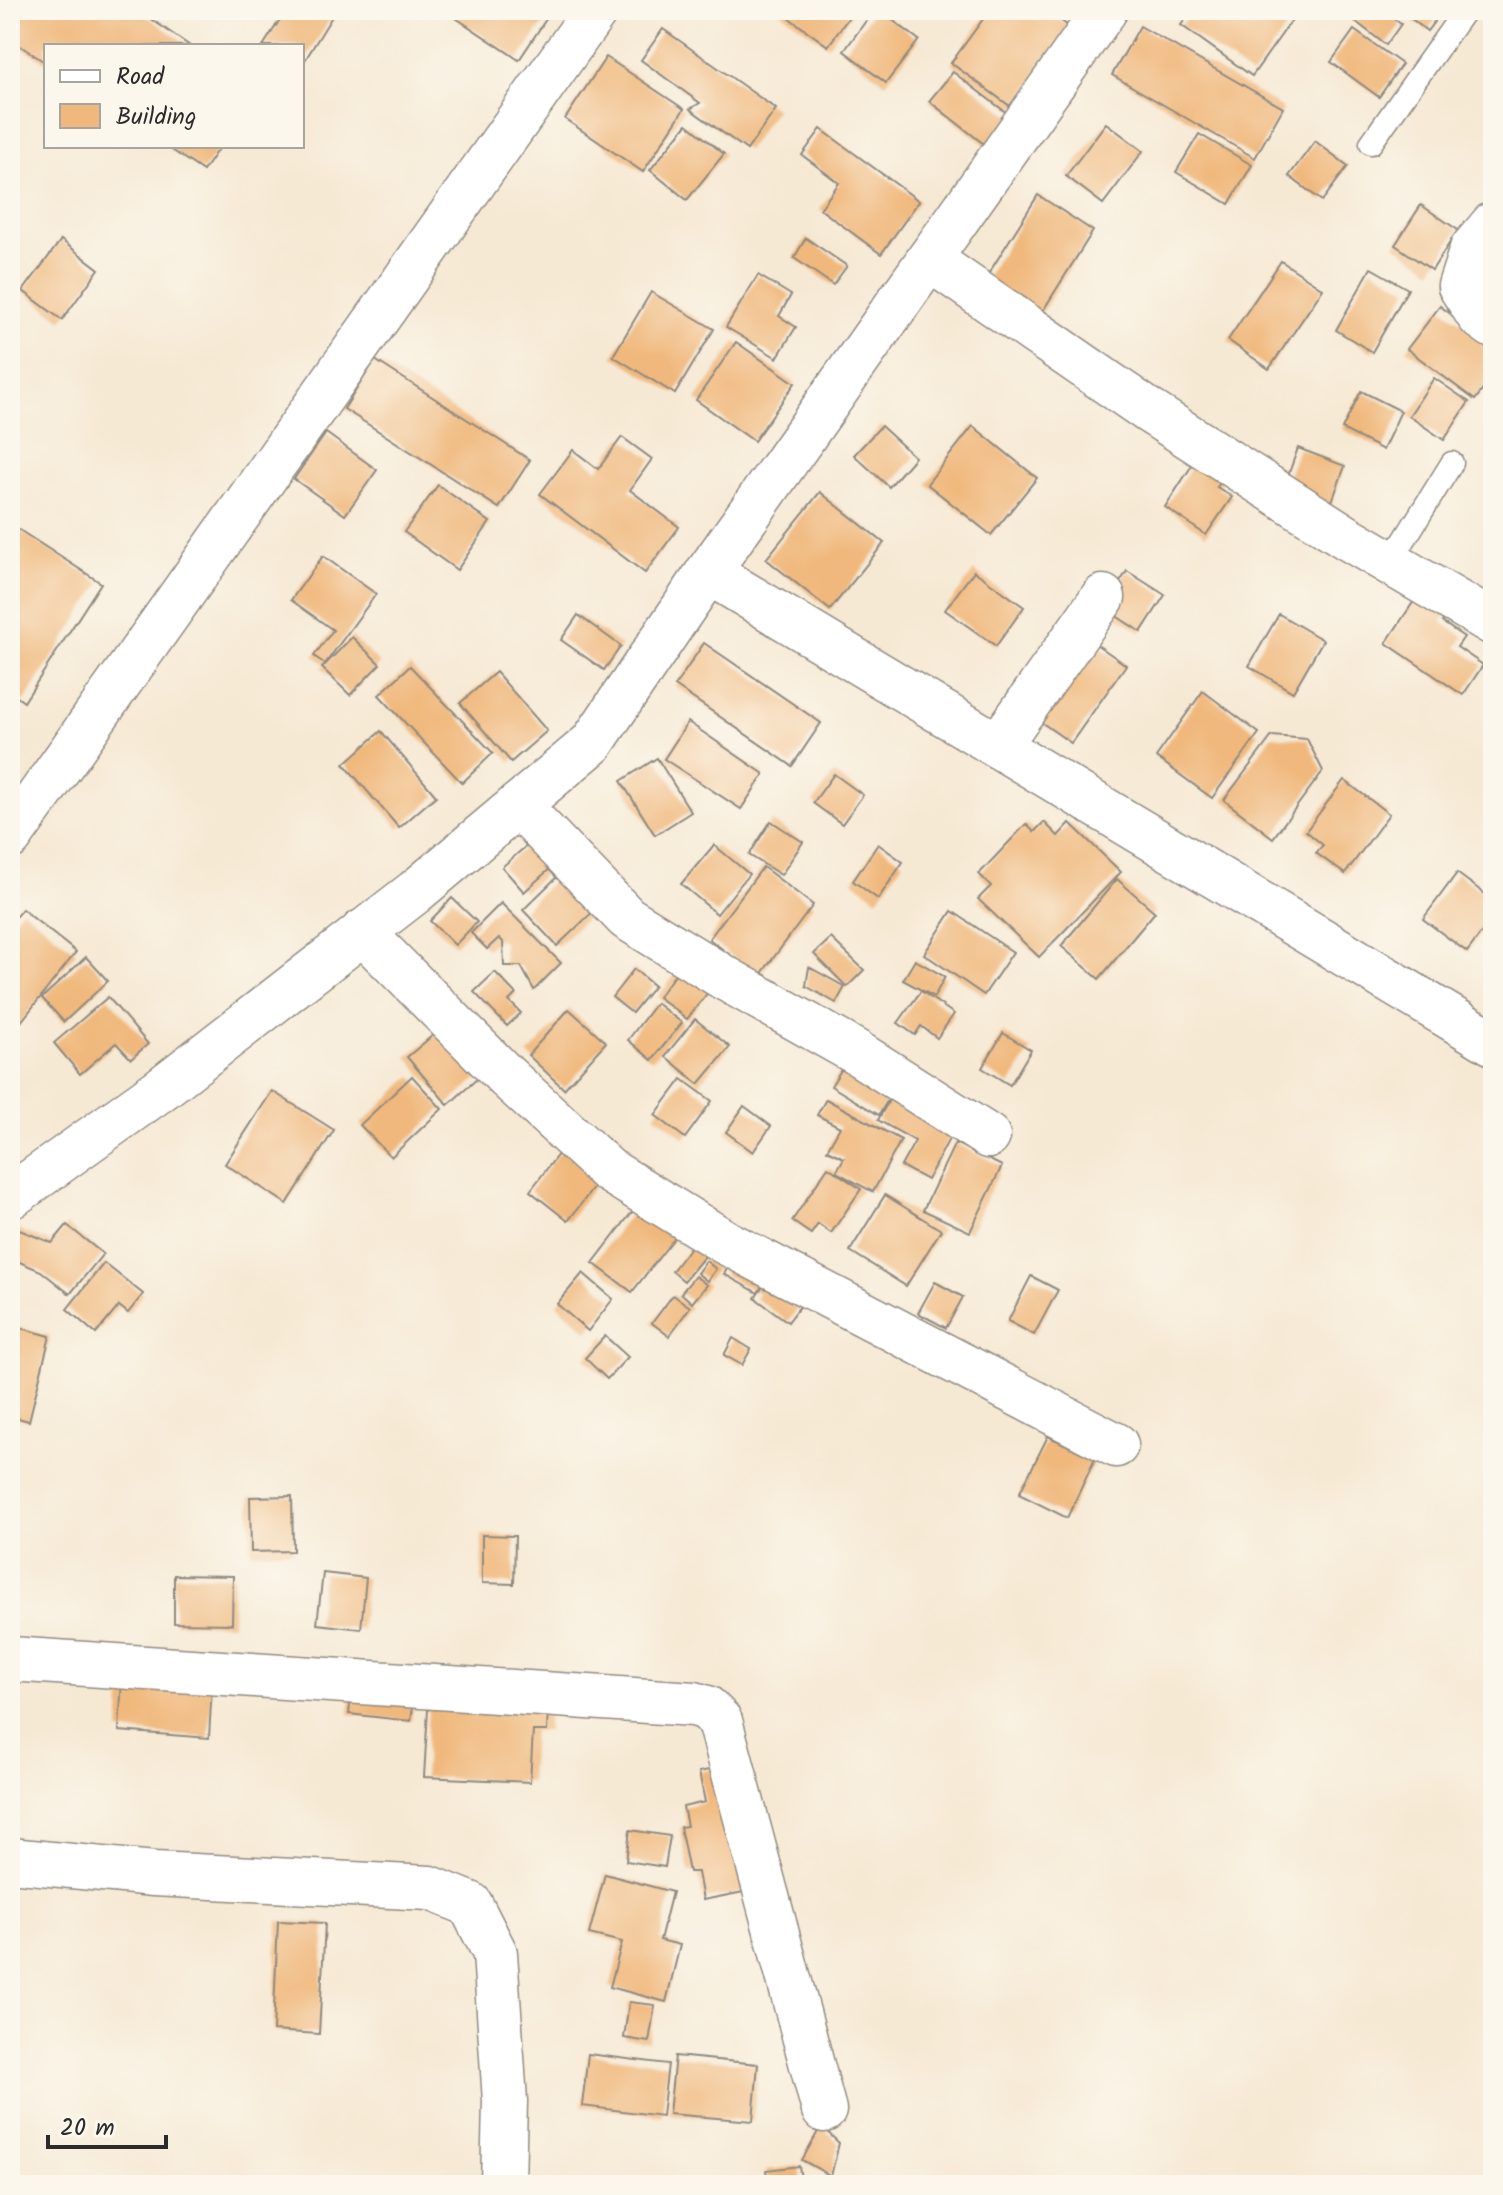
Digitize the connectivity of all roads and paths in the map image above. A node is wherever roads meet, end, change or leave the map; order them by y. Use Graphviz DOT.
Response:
graph roads {
  1 [pos="596,10"];
  2 [pos="1105,10"];
  3 [pos="1465,10"];
  4 [pos="1371,143"];
  5 [pos="1493,224"];
  6 [pos="929,259"];
  7 [pos="1493,326"];
  8 [pos="1452,463"];
  9 [pos="1390,563"];
  10 [pos="708,572"];
  11 [pos="1103,597"];
  12 [pos="1493,623"];
  13 [pos="998,746"];
  14 [pos="518,805"];
  15 [pos="10,837"];
  16 [pos="362,932"];
  17 [pos="1493,1043"];
  18 [pos="988,1136"];
  19 [pos="10,1197"];
  20 [pos="1116,1445"];
  21 [pos="10,1659"];
  22 [pos="10,1860"];
  23 [pos="824,2110"];
  24 [pos="503,2185"];
  1 -- 15 [label="street"];
  2 -- 6 [label="street"];
  3 -- 4 [label="lane"];
  5 -- 7 [label="street"];
  6 -- 9 [label="street"];
  6 -- 10 [label="street"];
  8 -- 9 [label="lane"];
  9 -- 12 [label="street"];
  10 -- 13 [label="street"];
  10 -- 14 [label="street"];
  11 -- 13 [label="street"];
  13 -- 17 [label="street"];
  14 -- 16 [label="street"];
  14 -- 18 [label="street"];
  16 -- 19 [label="street"];
  16 -- 20 [label="street"];
  21 -- 23 [label="street"];
  22 -- 24 [label="street"];
}
